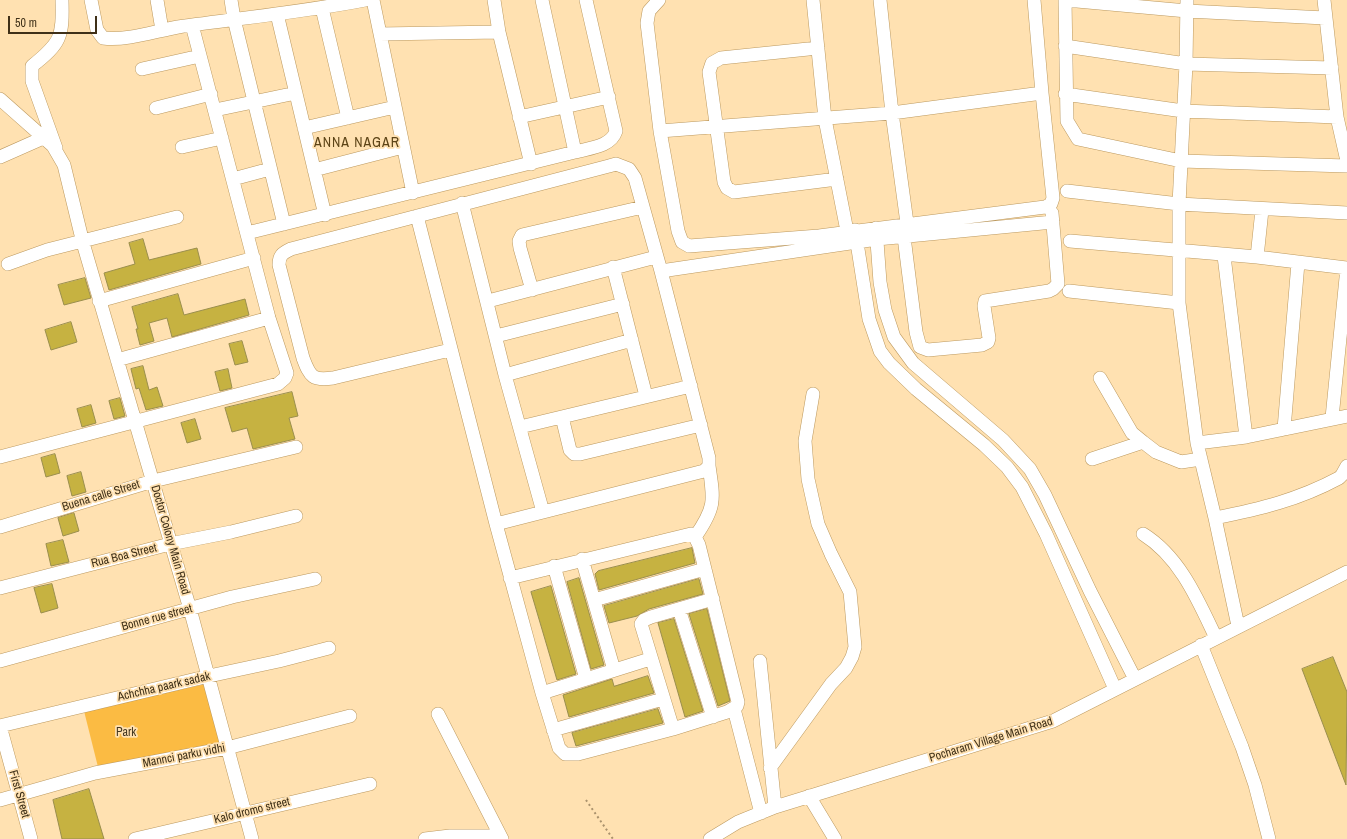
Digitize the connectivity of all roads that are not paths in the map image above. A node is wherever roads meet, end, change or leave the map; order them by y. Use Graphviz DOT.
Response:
graph roads {
  1 [pos="62,0"];
  2 [pos="91,0"];
  3 [pos="157,0"];
  4 [pos="231,0"];
  5 [pos="365,0"];
  6 [pos="373,0"];
  7 [pos="494,0"];
  8 [pos="542,0"];
  9 [pos="586,0"];
  10 [pos="659,0"];
  11 [pos="813,0"];
  12 [pos="880,0"];
  13 [pos="1034,0"];
  14 [pos="1065,0"];
  15 [pos="1328,0"];
  16 [pos="294,6"];
  17 [pos="1187,6"];
  18 [pos="322,8"];
  19 [pos="277,14"];
  20 [pos="1325,18"];
  21 [pos="234,19"];
  22 [pos="192,25"];
  23 [pos="162,30"];
  24 [pos="499,32"];
  25 [pos="380,34"];
  26 [pos="1066,46"];
  27 [pos="818,48"];
  28 [pos="200,56"];
  29 [pos="1186,64"];
  30 [pos="1332,68"];
  31 [pos="142,70"];
  32 [pos="296,93"];
  33 [pos="1042,93"];
  34 [pos="211,94"];
  35 [pos="1065,94"];
  36 [pos="610,97"];
  37 [pos="0,99"];
  38 [pos="255,102"];
  39 [pos="395,107"];
  40 [pos="565,107"];
  41 [pos="156,108"];
  42 [pos="215,110"];
  43 [pos="1183,111"];
  44 [pos="892,113"];
  45 [pos="519,117"];
  46 [pos="1337,117"];
  47 [pos="348,118"];
  48 [pos="825,119"];
  49 [pos="716,127"];
  50 [pos="304,128"];
  51 [pos="660,131"];
  52 [pos="43,138"];
  53 [pos="222,138"];
  54 [pos="182,147"];
  55 [pos="403,147"];
  56 [pos="576,152"];
  57 [pos="59,155"];
  58 [pos="0,157"];
  59 [pos="1347,161"];
  60 [pos="1181,162"];
  61 [pos="531,164"];
  62 [pos="1347,166"];
  63 [pos="270,169"];
  64 [pos="314,170"];
  65 [pos="233,179"];
  66 [pos="837,179"];
  67 [pos="1067,191"];
  68 [pos="413,193"];
  69 [pos="462,203"];
  70 [pos="1051,204"];
  71 [pos="1179,204"];
  72 [pos="643,207"];
  73 [pos="1262,210"];
  74 [pos="1347,213"];
  75 [pos="325,215"];
  76 [pos="417,216"];
  77 [pos="177,217"];
  78 [pos="1053,222"];
  79 [pos="907,223"];
  80 [pos="284,224"];
  81 [pos="247,233"];
  82 [pos="876,234"];
  83 [pos="853,235"];
  84 [pos="904,237"];
  85 [pos="1070,241"];
  86 [pos="83,243"];
  87 [pos="1178,250"];
  88 [pos="1224,256"];
  89 [pos="656,257"];
  90 [pos="254,258"];
  91 [pos="1257,258"];
  92 [pos="1298,263"];
  93 [pos="8,264"];
  94 [pos="614,267"];
  95 [pos="1347,268"];
  96 [pos="661,270"];
  97 [pos="532,290"];
  98 [pos="1069,292"];
  99 [pos="99,301"];
  100 [pos="488,302"];
  101 [pos="1179,303"];
  102 [pos="623,304"];
  103 [pos="269,318"];
  104 [pos="496,336"];
  105 [pos="632,340"];
  106 [pos="450,350"];
  107 [pos="117,360"];
  108 [pos="506,375"];
  109 [pos="1100,378"];
  110 [pos="691,386"];
  111 [pos="813,394"];
  112 [pos="646,396"];
  113 [pos="1347,416"];
  114 [pos="562,417"];
  115 [pos="1332,418"];
  116 [pos="134,422"];
  117 [pos="701,426"];
  118 [pos="520,427"];
  119 [pos="1284,429"];
  120 [pos="1246,437"];
  121 [pos="1143,442"];
  122 [pos="1197,443"];
  123 [pos="296,447"];
  124 [pos="0,457"];
  125 [pos="1092,459"];
  126 [pos="1201,459"];
  127 [pos="709,466"];
  128 [pos="1347,466"];
  129 [pos="152,480"];
  130 [pos="543,512"];
  131 [pos="296,516"];
  132 [pos="1215,518"];
  133 [pos="496,524"];
  134 [pos="0,527"];
  135 [pos="1143,534"];
  136 [pos="695,537"];
  137 [pos="170,544"];
  138 [pos="582,560"];
  139 [pos="554,566"];
  140 [pos="705,569"];
  141 [pos="1347,572"];
  142 [pos="510,578"];
  143 [pos="315,579"];
  144 [pos="0,588"];
  145 [pos="713,599"];
  146 [pos="594,600"];
  147 [pos="190,609"];
  148 [pos="679,609"];
  149 [pos="1238,626"];
  150 [pos="1216,638"];
  151 [pos="1202,646"];
  152 [pos="329,648"];
  153 [pos="650,660"];
  154 [pos="0,661"];
  155 [pos="760,661"];
  156 [pos="614,670"];
  157 [pos="208,676"];
  158 [pos="586,679"];
  159 [pos="1135,679"];
  160 [pos="1115,689"];
  161 [pos="542,693"];
  162 [pos="663,699"];
  163 [pos="734,709"];
  164 [pos="438,714"];
  165 [pos="350,716"];
  166 [pos="713,717"];
  167 [pos="0,726"];
  168 [pos="673,729"];
  169 [pos="553,730"];
  170 [pos="227,748"];
  171 [pos="770,768"];
  172 [pos="370,784"];
  173 [pos="18,795"];
  174 [pos="809,796"];
  175 [pos="0,800"];
  176 [pos="774,807"];
  177 [pos="761,812"];
  178 [pos="245,813"];
  179 [pos="501,837"];
  180 [pos="31,839"];
  181 [pos="135,839"];
  182 [pos="252,839"];
  183 [pos="425,839"];
  184 [pos="710,839"];
  185 [pos="835,839"];
  186 [pos="1269,839"];
  1 -- 57 [label="street, Doctor Colony Main Road"];
  2 -- 23 [label="street"];
  3 -- 23 [label="street"];
  4 -- 21 [label="street"];
  5 -- 18 [label="street"];
  6 -- 25 [label="street"];
  7 -- 24 [label="street"];
  8 -- 40 [label="street"];
  9 -- 36 [label="street"];
  10 -- 51 [label="street"];
  11 -- 27 [label="street"];
  12 -- 44 [label="street"];
  13 -- 33 [label="street"];
  14 -- 17 [label="street"];
  14 -- 26 [label="street"];
  15 -- 20 [label="street"];
  16 -- 18 [label="street"];
  16 -- 19 [label="street"];
  17 -- 20 [label="street"];
  17 -- 29 [label="street"];
  18 -- 47 [label="street"];
  19 -- 21 [label="street"];
  19 -- 32 [label="street"];
  20 -- 30 [label="street"];
  21 -- 22 [label="street"];
  21 -- 38 [label="street"];
  22 -- 23 [label="street"];
  22 -- 28 [label="street"];
  24 -- 25 [label="street"];
  24 -- 45 [label="street"];
  25 -- 39 [label="street"];
  26 -- 29 [label="street"];
  26 -- 35 [label="street"];
  27 -- 48 [label="street"];
  27 -- 49 [label="street"];
  28 -- 31 [label="street"];
  28 -- 34 [label="street"];
  29 -- 30 [label="street"];
  29 -- 43 [label="street"];
  30 -- 46 [label="street"];
  32 -- 38 [label="street"];
  32 -- 50 [label="street"];
  33 -- 44 [label="street"];
  33 -- 70 [label="street"];
  34 -- 41 [label="street"];
  34 -- 42 [label="street"];
  35 -- 43 [label="street"];
  35 -- 60 [label="street"];
  36 -- 40 [label="street"];
  36 -- 56 [label="street"];
  37 -- 52 [label="street"];
  38 -- 42 [label="street"];
  38 -- 63 [label="street"];
  39 -- 47 [label="street"];
  39 -- 55 [label="street"];
  40 -- 45 [label="street"];
  40 -- 56 [label="street"];
  42 -- 53 [label="street"];
  43 -- 46 [label="street"];
  43 -- 60 [label="street"];
  44 -- 48 [label="street"];
  44 -- 79 [label="street"];
  45 -- 61 [label="street"];
  46 -- 59 [label="street"];
  47 -- 50 [label="street"];
  48 -- 49 [label="street"];
  48 -- 66 [label="street"];
  49 -- 51 [label="street"];
  49 -- 66 [label="street"];
  50 -- 64 [label="street"];
  51 -- 83 [label="street"];
  52 -- 57 [label="street"];
  52 -- 58 [label="street"];
  53 -- 54 [label="street"];
  53 -- 65 [label="street"];
  55 -- 64 [label="street"];
  55 -- 68 [label="street"];
  56 -- 61 [label="street"];
  57 -- 86 [label="street, Doctor Colony Main Road"];
  60 -- 62 [label="street"];
  60 -- 71 [label="street"];
  61 -- 68 [label="street"];
  63 -- 65 [label="street"];
  63 -- 80 [label="street"];
  64 -- 75 [label="street"];
  65 -- 81 [label="street"];
  66 -- 83 [label="street"];
  67 -- 71 [label="street"];
  68 -- 75 [label="street"];
  69 -- 72 [label="street"];
  69 -- 76 [label="street"];
  69 -- 100 [label="street"];
  70 -- 78 [label="street"];
  70 -- 79 [label="street"];
  71 -- 73 [label="street"];
  71 -- 87 [label="street"];
  72 -- 89 [label="street"];
  72 -- 97 [label="street"];
  73 -- 74 [label="street"];
  73 -- 91 [label="street"];
  75 -- 80 [label="street"];
  76 -- 106 [label="street"];
  76 -- 106 [label="street"];
  77 -- 86 [label="street"];
  78 -- 84 [label="street"];
  78 -- 84 [label="street"];
  79 -- 82 [label="street"];
  80 -- 81 [label="street"];
  81 -- 90 [label="street"];
  82 -- 83 [label="street"];
  82 -- 84 [label="street"];
  82 -- 159 [label="street"];
  83 -- 96 [label="street"];
  83 -- 160 [label="street"];
  85 -- 87 [label="street"];
  86 -- 93 [label="street"];
  86 -- 99 [label="street, Doctor Colony Main Road"];
  87 -- 88 [label="street"];
  87 -- 101 [label="street"];
  88 -- 91 [label="street"];
  88 -- 120 [label="street"];
  89 -- 94 [label="street"];
  89 -- 96 [label="street"];
  90 -- 99 [label="street"];
  90 -- 103 [label="street"];
  91 -- 92 [label="street"];
  92 -- 95 [label="street"];
  92 -- 119 [label="street"];
  94 -- 97 [label="street"];
  94 -- 102 [label="street"];
  95 -- 115 [label="street"];
  96 -- 110 [label="street"];
  97 -- 100 [label="street"];
  98 -- 101 [label="street"];
  99 -- 107 [label="street, Doctor Colony Main Road"];
  100 -- 104 [label="street"];
  101 -- 122 [label="street"];
  102 -- 104 [label="street"];
  102 -- 105 [label="street"];
  103 -- 107 [label="street"];
  103 -- 116 [label="street"];
  104 -- 108 [label="street"];
  105 -- 108 [label="street"];
  105 -- 112 [label="street"];
  106 -- 133 [label="street"];
  107 -- 116 [label="street, Doctor Colony Main Road"];
  108 -- 118 [label="street"];
  109 -- 121 [label="street"];
  110 -- 112 [label="street"];
  110 -- 117 [label="street"];
  111 -- 171 [label="street"];
  112 -- 114 [label="street"];
  113 -- 115 [label="street"];
  114 -- 117 [label="street"];
  114 -- 118 [label="street"];
  115 -- 119 [label="street"];
  116 -- 124 [label="street"];
  116 -- 129 [label="street, Doctor Colony Main Road"];
  117 -- 127 [label="street"];
  118 -- 130 [label="street"];
  119 -- 120 [label="street"];
  120 -- 122 [label="street"];
  121 -- 125 [label="street"];
  121 -- 126 [label="street"];
  122 -- 126 [label="street"];
  123 -- 129 [label="street, Buena calle Street"];
  126 -- 132 [label="street"];
  127 -- 130 [label="street"];
  127 -- 136 [label="street"];
  128 -- 132 [label="street"];
  129 -- 134 [label="street, Buena calle Street"];
  129 -- 137 [label="street, Doctor Colony Main Road"];
  130 -- 133 [label="street"];
  131 -- 137 [label="street, Rua Boa Street"];
  132 -- 149 [label="street"];
  133 -- 142 [label="street"];
  135 -- 150 [label="street"];
  136 -- 138 [label="street"];
  136 -- 140 [label="street"];
  137 -- 144 [label="street, Rua Boa Street"];
  137 -- 147 [label="street, Doctor Colony Main Road"];
  138 -- 139 [label="street"];
  138 -- 146 [label="street"];
  139 -- 142 [label="street"];
  139 -- 158 [label="street"];
  140 -- 145 [label="street"];
  140 -- 146 [label="street"];
  141 -- 149 [label="street, Pocharam Village Main Road"];
  142 -- 161 [label="street"];
  143 -- 147 [label="street, Bonne rue street"];
  145 -- 148 [label="street"];
  145 -- 163 [label="street"];
  146 -- 156 [label="street"];
  147 -- 154 [label="street, Bonne rue street"];
  147 -- 157 [label="street, Doctor Colony Main Road"];
  148 -- 153 [label="street"];
  148 -- 166 [label="street"];
  149 -- 150 [label="street, Pocharam Village Main Road"];
  150 -- 151 [label="street, Pocharam Village Main Road"];
  151 -- 159 [label="street, Pocharam Village Main Road"];
  151 -- 186 [label="street"];
  152 -- 157 [label="street, Achchha paark sadak"];
  153 -- 156 [label="street"];
  153 -- 162 [label="street"];
  155 -- 171 [label="street"];
  156 -- 158 [label="street"];
  157 -- 167 [label="street, Achchha paark sadak"];
  157 -- 170 [label="street, Doctor Colony Main Road"];
  158 -- 161 [label="street"];
  159 -- 160 [label="street, Pocharam Village Main Road"];
  160 -- 174 [label="street, Pocharam Village Main Road"];
  161 -- 169 [label="street"];
  162 -- 168 [label="street"];
  162 -- 169 [label="street"];
  163 -- 166 [label="street"];
  163 -- 177 [label="street"];
  164 -- 179 [label="street"];
  165 -- 170 [label="street, Mannci parku vidhi"];
  166 -- 168 [label="street"];
  167 -- 173 [label="street, First Street"];
  168 -- 169 [label="street"];
  170 -- 173 [label="street, Mannci parku vidhi"];
  170 -- 178 [label="street, Doctor Colony Main Road"];
  171 -- 176 [label="street"];
  172 -- 178 [label="street, Kalo dromo street"];
  173 -- 175 [label="street, Mannci parku vidhi"];
  173 -- 180 [label="street, First Street"];
  174 -- 176 [label="street, Pocharam Village Main Road"];
  174 -- 185 [label="street"];
  176 -- 177 [label="street, Pocharam Village Main Road"];
  177 -- 184 [label="street, Pocharam Village Main Road"];
  178 -- 181 [label="street, Kalo dromo street"];
  178 -- 182 [label="street, Doctor Colony Main Road"];
  179 -- 183 [label="street"];
}
